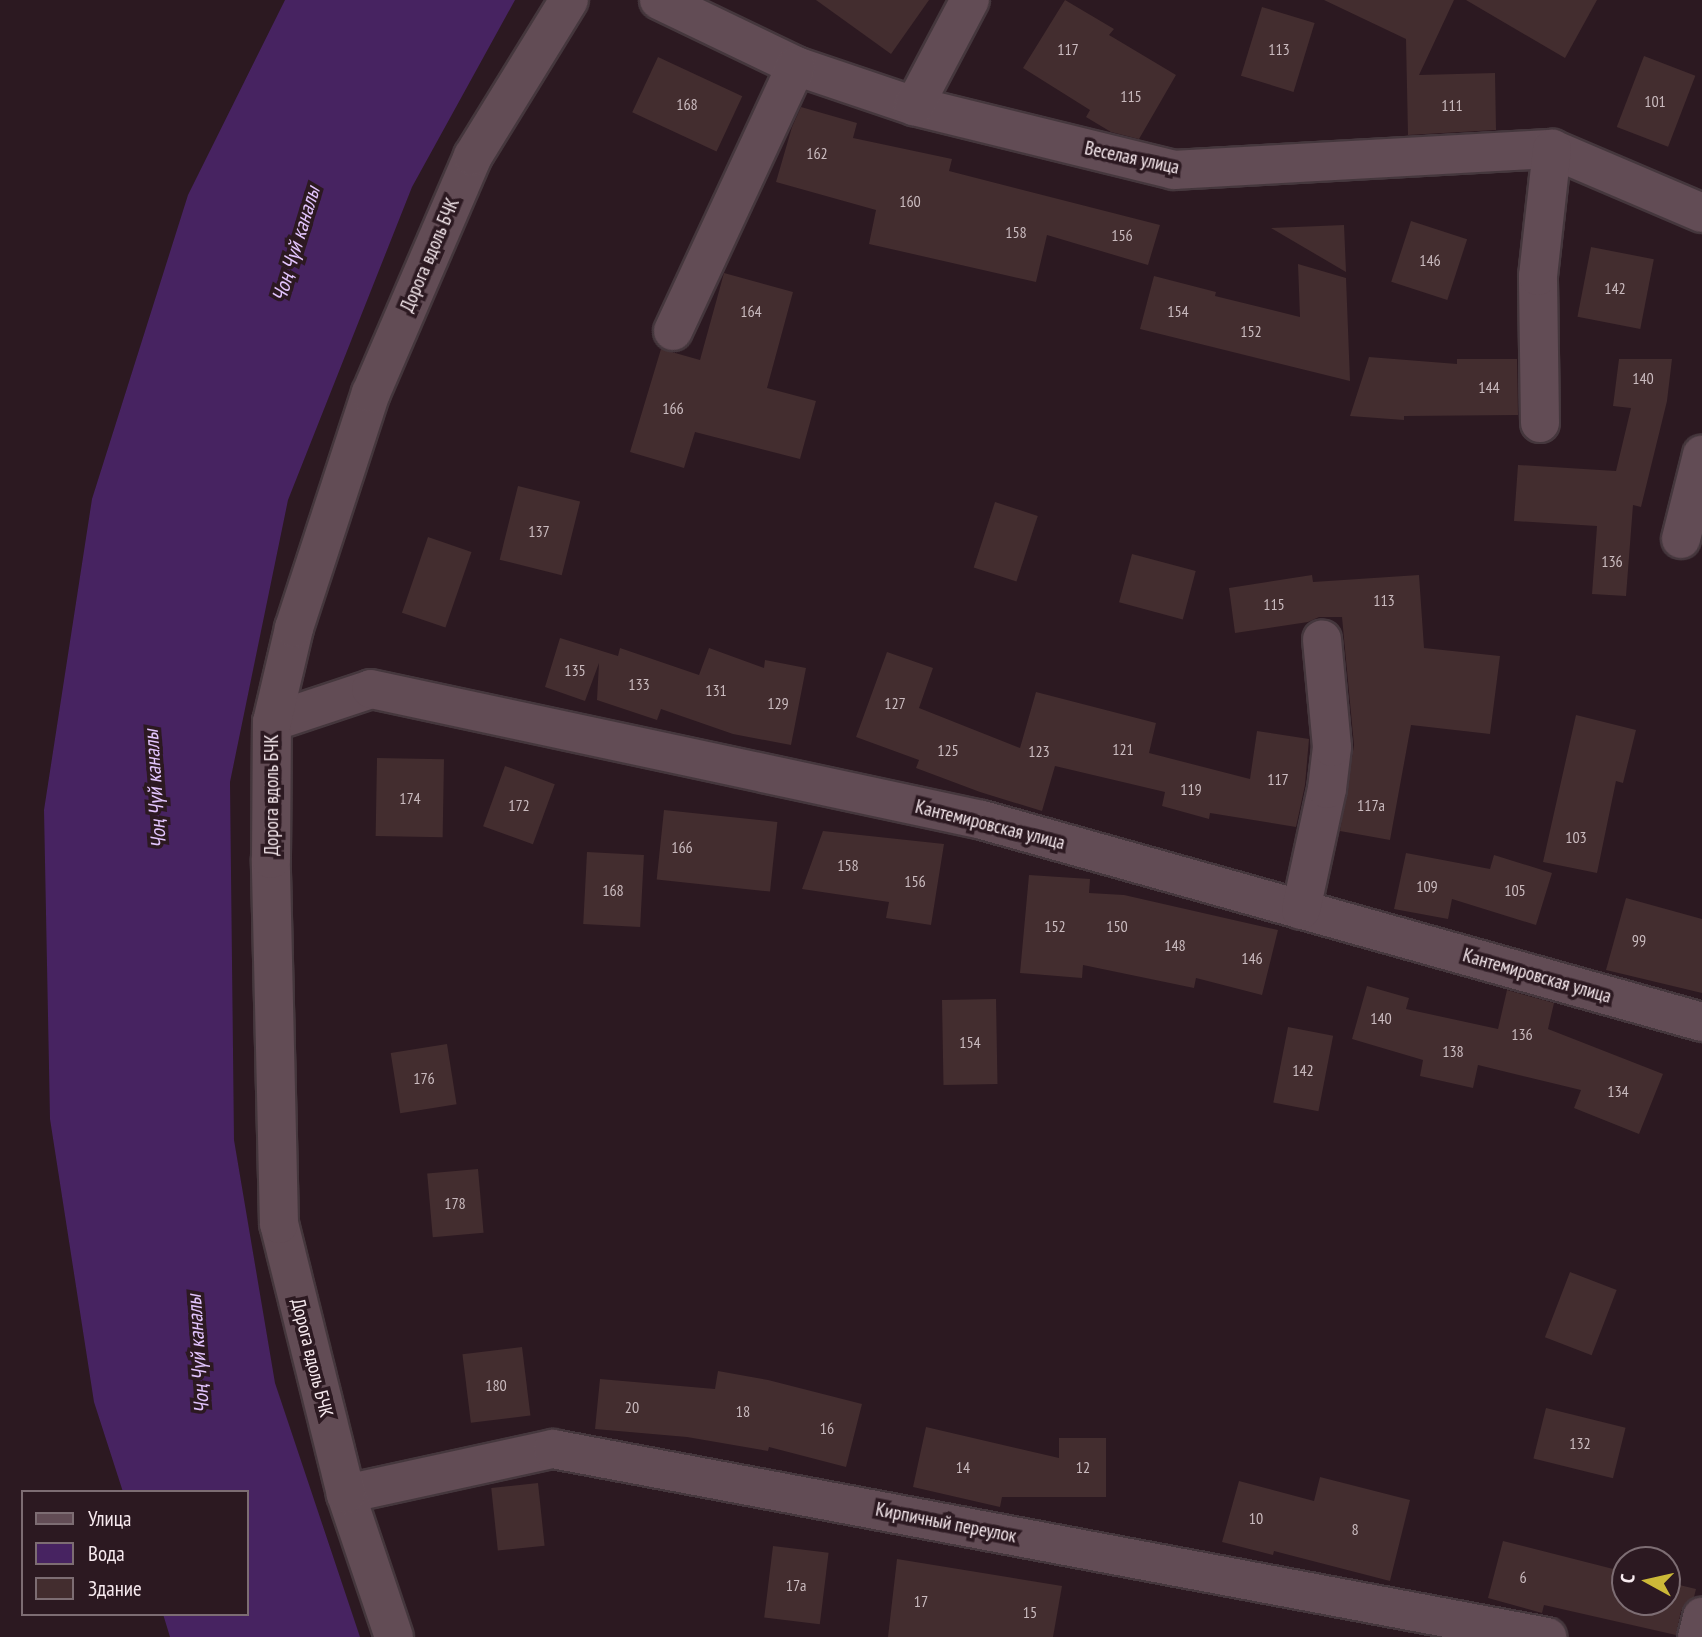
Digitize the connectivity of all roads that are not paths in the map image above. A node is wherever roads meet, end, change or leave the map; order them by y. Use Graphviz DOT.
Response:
graph roads {
  1 [pos="569,0"];
  2 [pos="659,0"];
  3 [pos="970,0"];
  4 [pos="796,66"];
  5 [pos="914,106"];
  6 [pos="1552,149"];
  7 [pos="1702,212"];
  8 [pos="673,331"];
  9 [pos="1540,423"];
  10 [pos="1702,455"];
  11 [pos="1681,539"];
  12 [pos="1322,639"];
  13 [pos="272,722"];
  14 [pos="1301,910"];
  15 [pos="1702,1022"];
  16 [pos="346,1494"];
  17 [pos="1702,1618"];
  18 [pos="394,1637"];
  19 [pos="1548,1637"];
  20 [pos="1697,1637"];
  1 -- 13 [label="street, Дорога вдоль БЧК"];
  2 -- 4 [label="street, Веселая улица"];
  3 -- 5 [label="street"];
  4 -- 5 [label="street, Веселая улица"];
  4 -- 8 [label="street"];
  5 -- 6 [label="street, Веселая улица"];
  6 -- 7 [label="street, Веселая улица"];
  6 -- 9 [label="street"];
  10 -- 11 [label="street"];
  12 -- 14 [label="street"];
  13 -- 14 [label="street, Кантемировская улица"];
  13 -- 16 [label="street, Дорога вдоль БЧК"];
  14 -- 15 [label="street, Кантемировская улица"];
  16 -- 18 [label="street, Дорога вдоль БЧК"];
  16 -- 19 [label="street, Кирпичный переулок"];
  17 -- 20 [label="street"];
}
